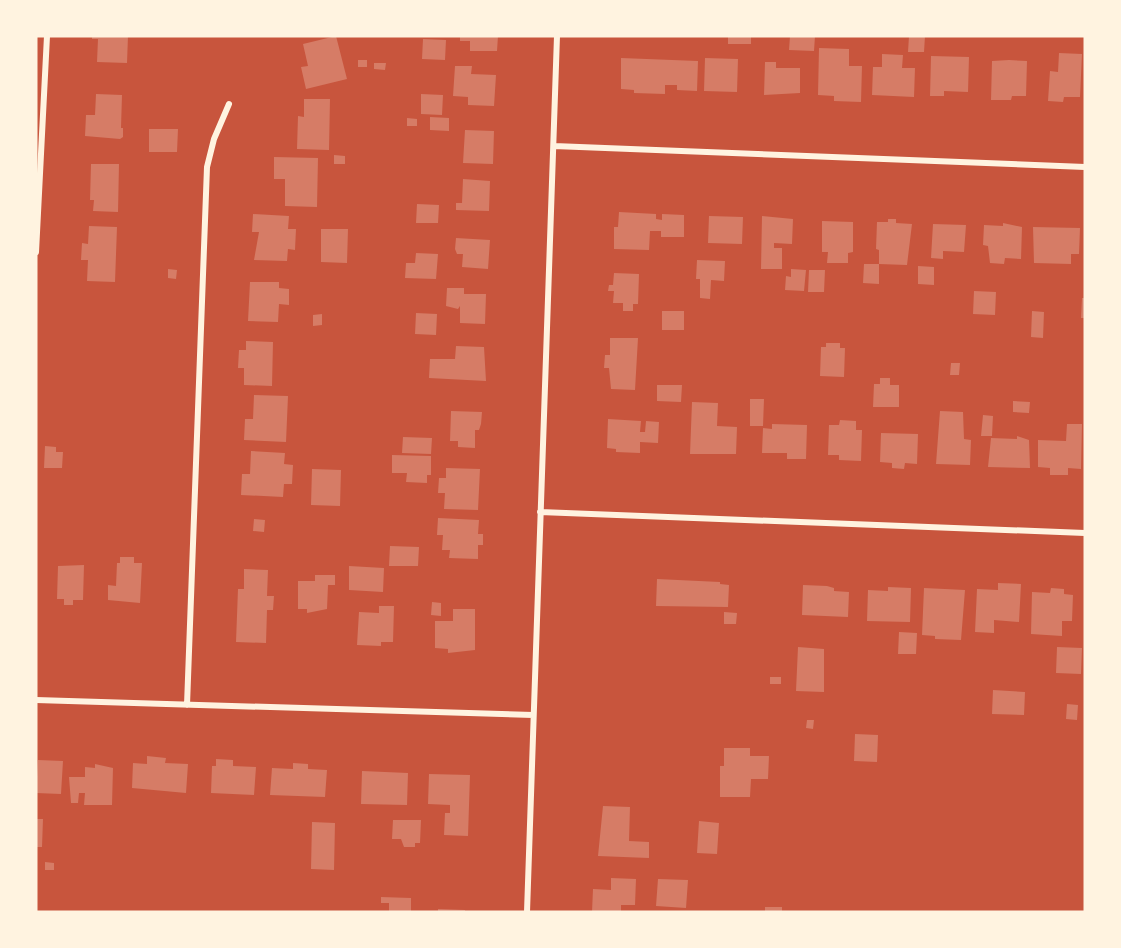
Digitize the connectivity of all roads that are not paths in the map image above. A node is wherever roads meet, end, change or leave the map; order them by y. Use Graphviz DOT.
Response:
graph roads {
  1 [pos="47,36"];
  2 [pos="557,36"];
  3 [pos="230,104"];
  4 [pos="40,106"];
  5 [pos="554,146"];
  6 [pos="1085,167"];
  7 [pos="36,252"];
  8 [pos="540,512"];
  9 [pos="1085,532"];
  10 [pos="36,700"];
  11 [pos="187,705"];
  12 [pos="533,715"];
  13 [pos="527,912"];
  1 -- 4 [label="street"];
  2 -- 5 [label="street"];
  3 -- 11 [label="street"];
  4 -- 7 [label="street"];
  5 -- 6 [label="street"];
  5 -- 8 [label="street"];
  8 -- 9 [label="street"];
  8 -- 12 [label="street"];
  10 -- 11 [label="street"];
  11 -- 12 [label="street"];
  12 -- 13 [label="street"];
}
